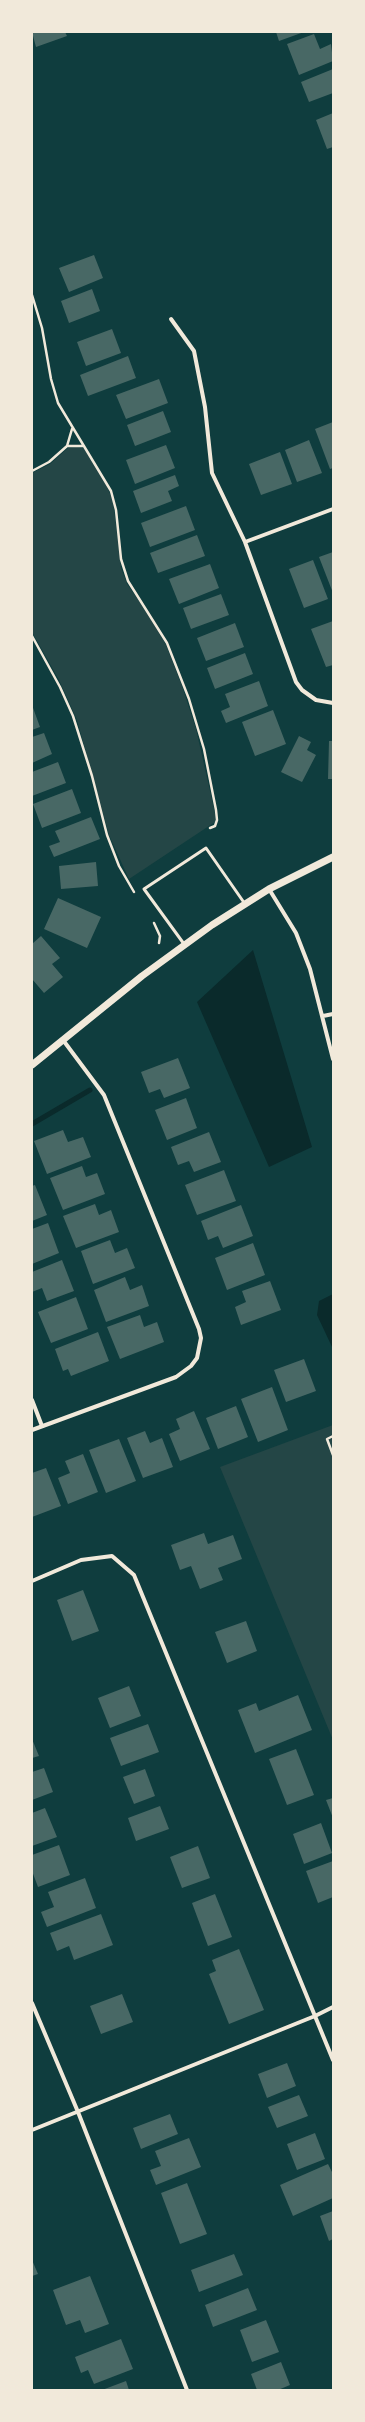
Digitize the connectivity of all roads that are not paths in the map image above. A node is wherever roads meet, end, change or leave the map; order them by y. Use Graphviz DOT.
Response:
graph roads {
  1 [pos="171,319"];
  2 [pos="333,510"];
  3 [pos="245,542"];
  4 [pos="333,703"];
  5 [pos="333,857"];
  6 [pos="269,889"];
  7 [pos="245,904"];
  8 [pos="185,945"];
  9 [pos="333,1014"];
  10 [pos="323,1016"];
  11 [pos="63,1040"];
  12 [pos="333,1059"];
  13 [pos="32,1065"];
  14 [pos="32,1400"];
  15 [pos="42,1426"];
  16 [pos="32,1430"];
  17 [pos="32,1582"];
  18 [pos="32,2003"];
  19 [pos="333,2007"];
  20 [pos="316,2016"];
  21 [pos="333,2060"];
  22 [pos="78,2112"];
  23 [pos="32,2130"];
  24 [pos="188,2390"];
  1 -- 3 [label="street"];
  2 -- 3 [label="street"];
  3 -- 4 [label="street"];
  5 -- 6 [label="street"];
  6 -- 7 [label="street"];
  6 -- 10 [label="street"];
  7 -- 8 [label="street"];
  7 -- 8 [label="lane"];
  8 -- 11 [label="street"];
  9 -- 10 [label="street"];
  10 -- 12 [label="street"];
  11 -- 13 [label="street"];
  11 -- 15 [label="street"];
  14 -- 15 [label="street"];
  15 -- 16 [label="street"];
  17 -- 20 [label="street"];
  18 -- 22 [label="street"];
  19 -- 20 [label="street"];
  20 -- 21 [label="street"];
  20 -- 22 [label="street"];
  22 -- 23 [label="street"];
  22 -- 24 [label="street"];
}
